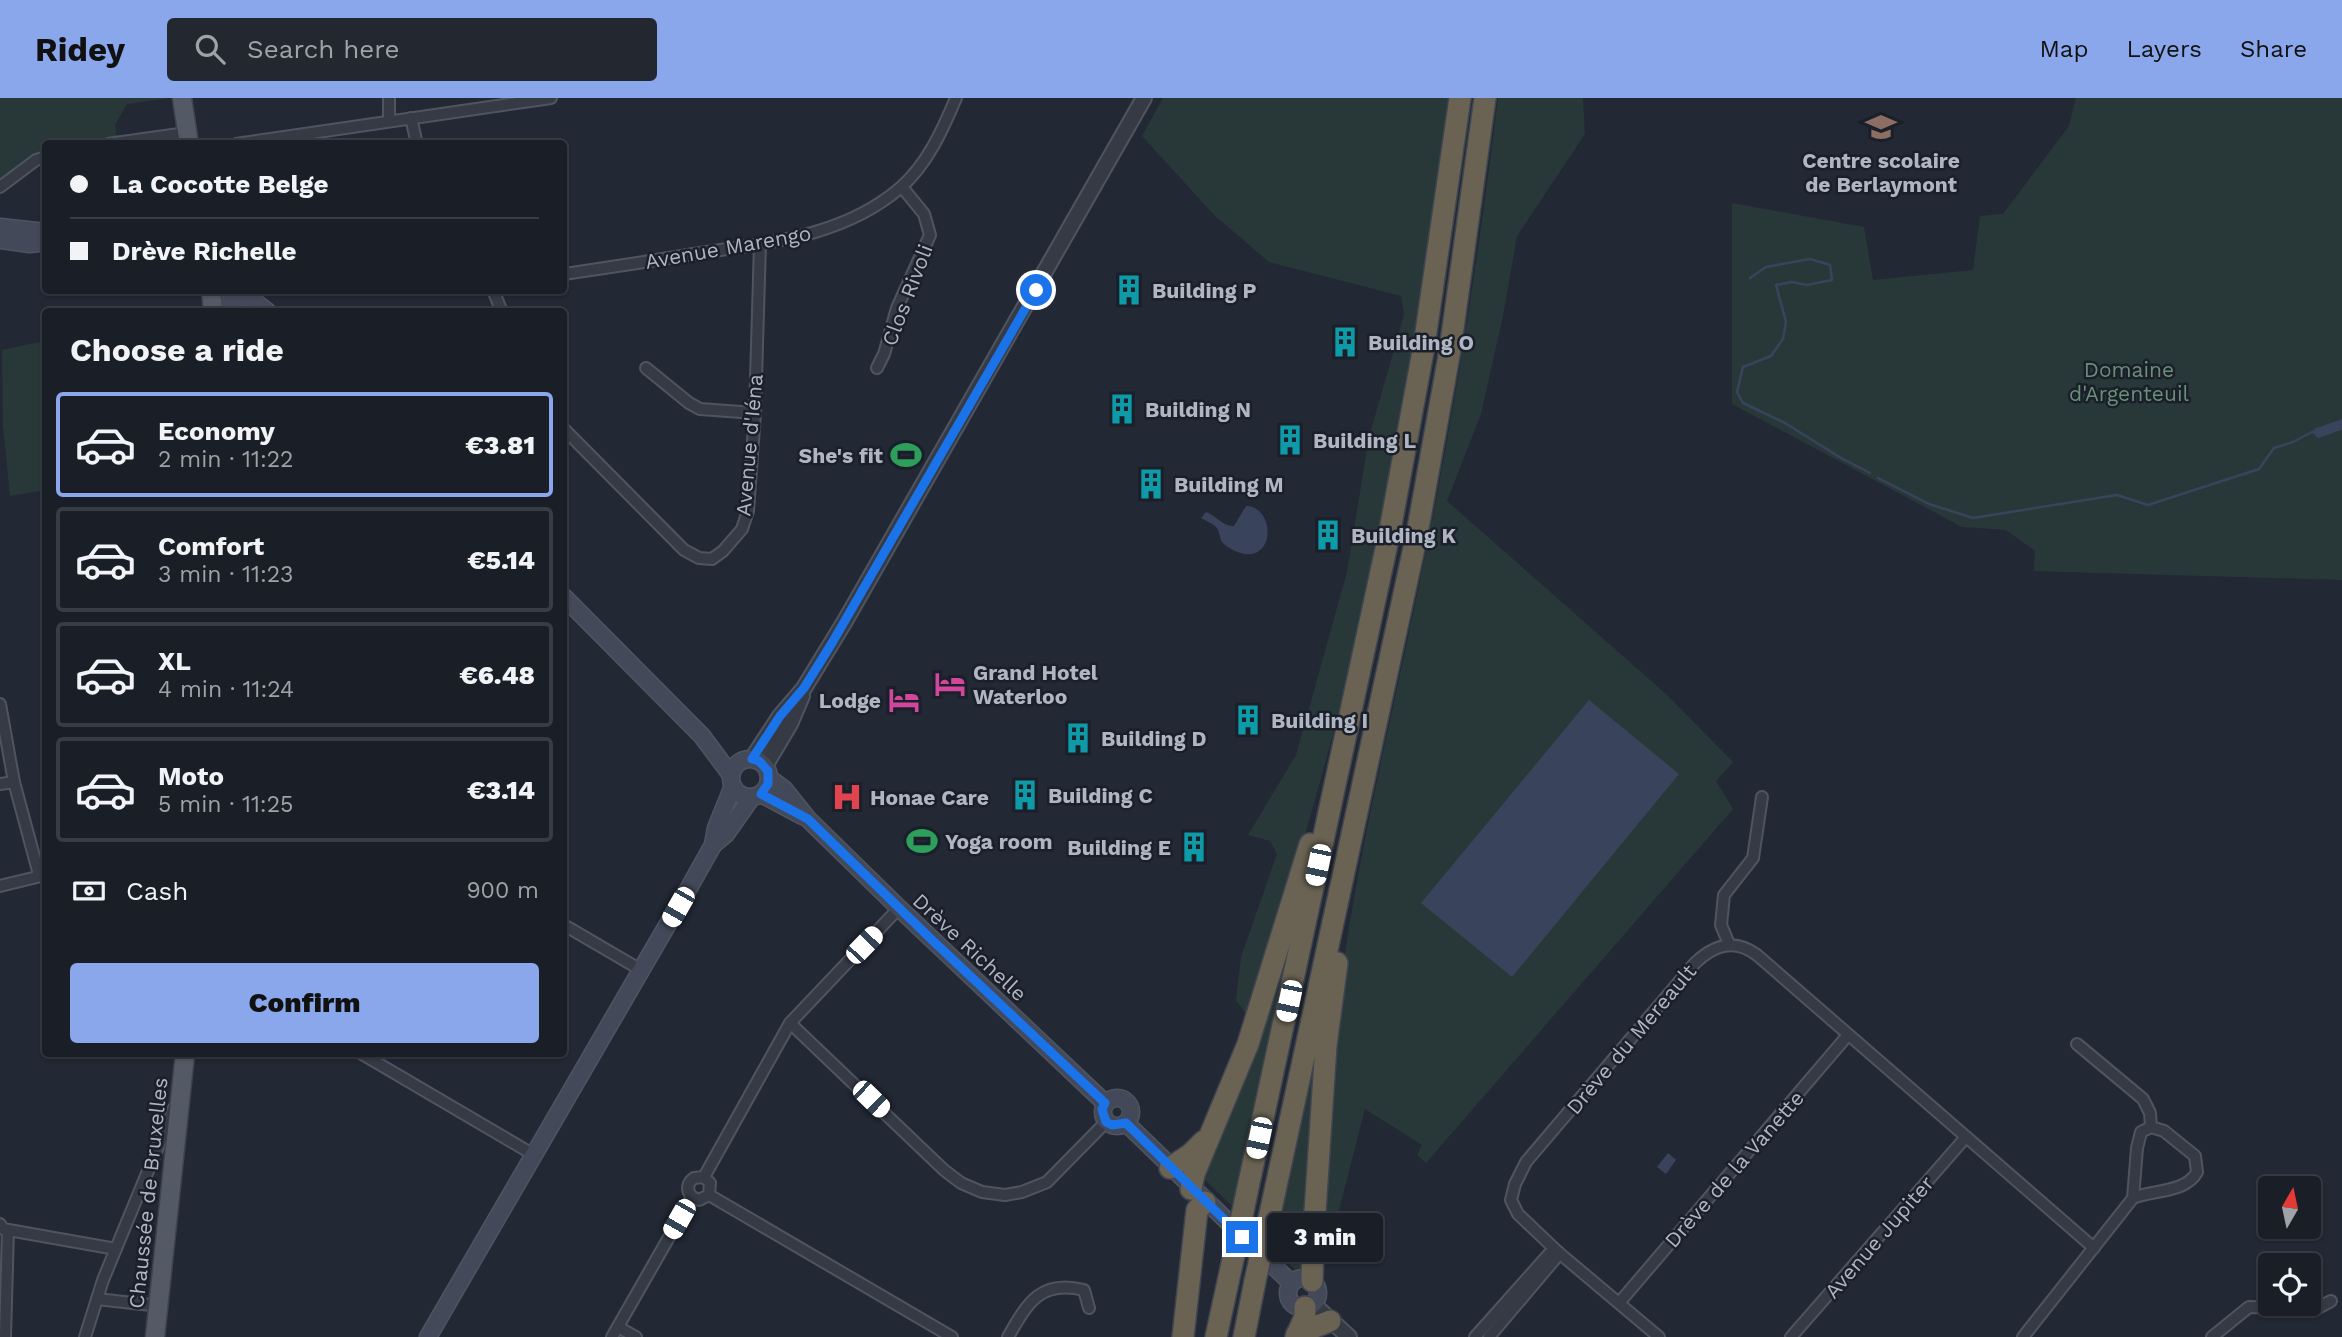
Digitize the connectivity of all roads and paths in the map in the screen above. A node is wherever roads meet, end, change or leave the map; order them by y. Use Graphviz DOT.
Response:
graph roads {
  1 [pos="182,98"];
  2 [pos="389,98"];
  3 [pos="551,98"];
  4 [pos="956,98"];
  5 [pos="1144,98"];
  6 [pos="1460,98"];
  7 [pos="1485,98"];
  8 [pos="411,118"];
  9 [pos="389,121"];
  10 [pos="188,138"];
  11 [pos="161,140"];
  12 [pos="263,140"];
  13 [pos="416,140"];
  14 [pos="42,158"];
  15 [pos="0,187"];
  16 [pos="902,187"];
  17 [pos="0,227"];
  18 [pos="42,232"];
  19 [pos="0,240"];
  20 [pos="42,242"];
  21 [pos="760,244"];
  22 [pos="567,274"];
  23 [pos="244,294"];
  24 [pos="224,308"];
  25 [pos="263,308"];
  26 [pos="646,368"];
  27 [pos="877,368"];
  28 [pos="755,413"];
  29 [pos="567,432"];
  30 [pos="567,600"];
  31 [pos="0,704"];
  32 [pos="702,736"];
  33 [pos="757,766"];
  34 [pos="732,781"];
  35 [pos="14,782"];
  36 [pos="1336,783"];
  37 [pos="0,784"];
  38 [pos="757,796"];
  39 [pos="1762,797"];
  40 [pos="808,819"];
  41 [pos="713,845"];
  42 [pos="0,886"];
  43 [pos="1340,888"];
  44 [pos="899,908"];
  45 [pos="567,927"];
  46 [pos="1729,944"];
  47 [pos="641,970"];
  48 [pos="790,1023"];
  49 [pos="1848,1035"];
  50 [pos="2077,1044"];
  51 [pos="185,1057"];
  52 [pos="367,1057"];
  53 [pos="181,1093"];
  54 [pos="1105,1103"];
  55 [pos="1106,1122"];
  56 [pos="1126,1123"];
  57 [pos="2151,1127"];
  58 [pos="1210,1134"];
  59 [pos="1966,1137"];
  60 [pos="534,1155"];
  61 [pos="1170,1168"];
  62 [pos="704,1177"];
  63 [pos="709,1195"];
  64 [pos="1198,1195"];
  65 [pos="692,1197"];
  66 [pos="2133,1198"];
  67 [pos="3,1229"];
  68 [pos="2094,1248"];
  69 [pos="116,1249"];
  70 [pos="1558,1252"];
  71 [pos="1302,1282"];
  72 [pos="97,1299"];
  73 [pos="2331,1301"];
  74 [pos="1619,1303"];
  75 [pos="160,1306"];
  76 [pos="1309,1306"];
  77 [pos="1089,1308"];
  78 [pos="1330,1321"];
  79 [pos="615,1332"];
  80 [pos="3,1334"];
  81 [pos="1296,1336"];
  82 [pos="85,1337"];
  83 [pos="155,1337"];
  84 [pos="428,1337"];
  85 [pos="636,1337"];
  86 [pos="952,1337"];
  87 [pos="1008,1337"];
  88 [pos="1183,1337"];
  89 [pos="1216,1337"];
  90 [pos="1244,1337"];
  91 [pos="1349,1337"];
  92 [pos="1475,1337"];
  93 [pos="1489,1337"];
  94 [pos="1659,1337"];
  95 [pos="1791,1337"];
  96 [pos="2023,1337"];
  97 [pos="2212,1337"];
  1 -- 10 [label="main road"];
  2 -- 9 [label="street"];
  3 -- 8 [label="street"];
  4 -- 16 [label="street, Avenue Marengo"];
  5 -- 33 [label="street"];
  6 -- 36 [label="highway"];
  7 -- 43 [label="highway"];
  8 -- 9 [label="street"];
  8 -- 13 [label="street"];
  9 -- 12 [label="street"];
  10 -- 11 [label="street"];
  14 -- 15 [label="street"];
  16 -- 21 [label="street, Avenue Marengo"];
  16 -- 27 [label="street, Clos Rivoli"];
  17 -- 18 [label="main road"];
  19 -- 20 [label="main road"];
  21 -- 22 [label="street, Avenue Marengo"];
  21 -- 28 [label="street, Avenue d'Iéna"];
  23 -- 24 [label="main road"];
  23 -- 25 [label="main road"];
  26 -- 28 [label="street"];
  28 -- 29 [label="street, Avenue d'Iéna"];
  30 -- 32 [label="main road, Drève Richelle"];
  31 -- 35 [label="street"];
  32 -- 33 [label="main road, Drève Richelle"];
  32 -- 34 [label="main road, Drève Richelle"];
  33 -- 34 [label="main road"];
  33 -- 38 [label="main road"];
  33 -- 40 [label="main road, Drève Richelle"];
  34 -- 38 [label="main road"];
  34 -- 41 [label="main road"];
  35 -- 37 [label="street"];
  35 -- 42 [label="street"];
  36 -- 58 [label="highway"];
  36 -- 89 [label="highway, bridge"];
  38 -- 40 [label="main road, Drève Richelle"];
  38 -- 41 [label="main road"];
  39 -- 46 [label="street"];
  40 -- 44 [label="main road, Drève Richelle"];
  41 -- 47 [label="main road"];
  43 -- 71 [label="highway"];
  43 -- 90 [label="highway, bridge"];
  44 -- 48 [label="street"];
  44 -- 54 [label="main road, Drève Richelle"];
  45 -- 47 [label="street"];
  46 -- 49 [label="street"];
  46 -- 70 [label="street, Drève du Mereault"];
  47 -- 60 [label="main road"];
  48 -- 55 [label="street"];
  48 -- 62 [label="street"];
  49 -- 59 [label="street"];
  49 -- 74 [label="street, Drève de la Vanette"];
  50 -- 57 [label="street"];
  51 -- 53 [label="main road, Chaussée de Bruxelles"];
  52 -- 60 [label="street"];
  53 -- 69 [label="street"];
  53 -- 75 [label="main road, Chaussée de Bruxelles"];
  54 -- 55 [label="main road"];
  54 -- 56 [label="main road"];
  55 -- 56 [label="main road"];
  56 -- 61 [label="main road"];
  57 -- 66 [label="street"];
  57 -- 66 [label="street"];
  58 -- 61 [label="highway"];
  58 -- 64 [label="highway"];
  59 -- 68 [label="street"];
  59 -- 95 [label="street, Avenue Jupiter"];
  60 -- 84 [label="main road"];
  61 -- 64 [label="main road"];
  62 -- 63 [label="street"];
  62 -- 65 [label="street"];
  63 -- 65 [label="street"];
  63 -- 86 [label="street"];
  64 -- 71 [label="main road"];
  64 -- 88 [label="highway"];
  65 -- 79 [label="street"];
  66 -- 68 [label="street"];
  67 -- 69 [label="street"];
  67 -- 80 [label="street"];
  68 -- 96 [label="street"];
  69 -- 72 [label="street"];
  70 -- 74 [label="street, Drève du Mereault"];
  70 -- 92 [label="street"];
  70 -- 93 [label="street"];
  71 -- 76 [label="main road"];
  71 -- 76 [label="main road"];
  72 -- 75 [label="street"];
  72 -- 82 [label="street"];
  73 -- 97 [label="street"];
  74 -- 94 [label="street, Drève du Mereault"];
  75 -- 83 [label="main road, Chaussée de Bruxelles"];
  76 -- 78 [label="street"];
  76 -- 81 [label="highway"];
  77 -- 87 [label="street"];
  78 -- 81 [label="highway"];
  78 -- 91 [label="street"];
  79 -- 85 [label="street"];
}
